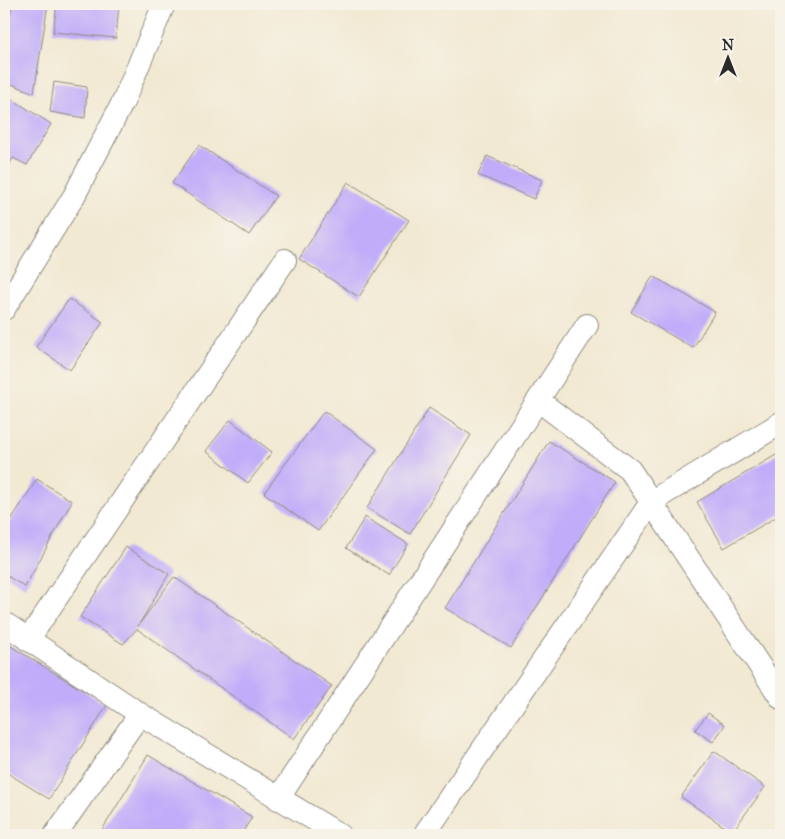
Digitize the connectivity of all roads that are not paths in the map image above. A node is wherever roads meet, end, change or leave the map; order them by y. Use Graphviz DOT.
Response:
graph roads {
  1 [pos="164,4"];
  2 [pos="285,260"];
  3 [pos="4,309"];
  4 [pos="587,326"];
  5 [pos="539,401"];
  6 [pos="781,423"];
  7 [pos="652,501"];
  8 [pos="4,623"];
  9 [pos="28,640"];
  10 [pos="781,698"];
  11 [pos="140,714"];
  12 [pos="278,798"];
  13 [pos="54,835"];
  14 [pos="340,835"];
  15 [pos="424,835"];
  1 -- 3 [label="street"];
  2 -- 9 [label="street"];
  4 -- 5 [label="street"];
  5 -- 7 [label="street"];
  5 -- 12 [label="street"];
  6 -- 7 [label="street"];
  7 -- 10 [label="street"];
  7 -- 15 [label="street"];
  8 -- 9 [label="street"];
  9 -- 11 [label="street"];
  11 -- 12 [label="street"];
  11 -- 13 [label="street"];
  12 -- 14 [label="street"];
}
